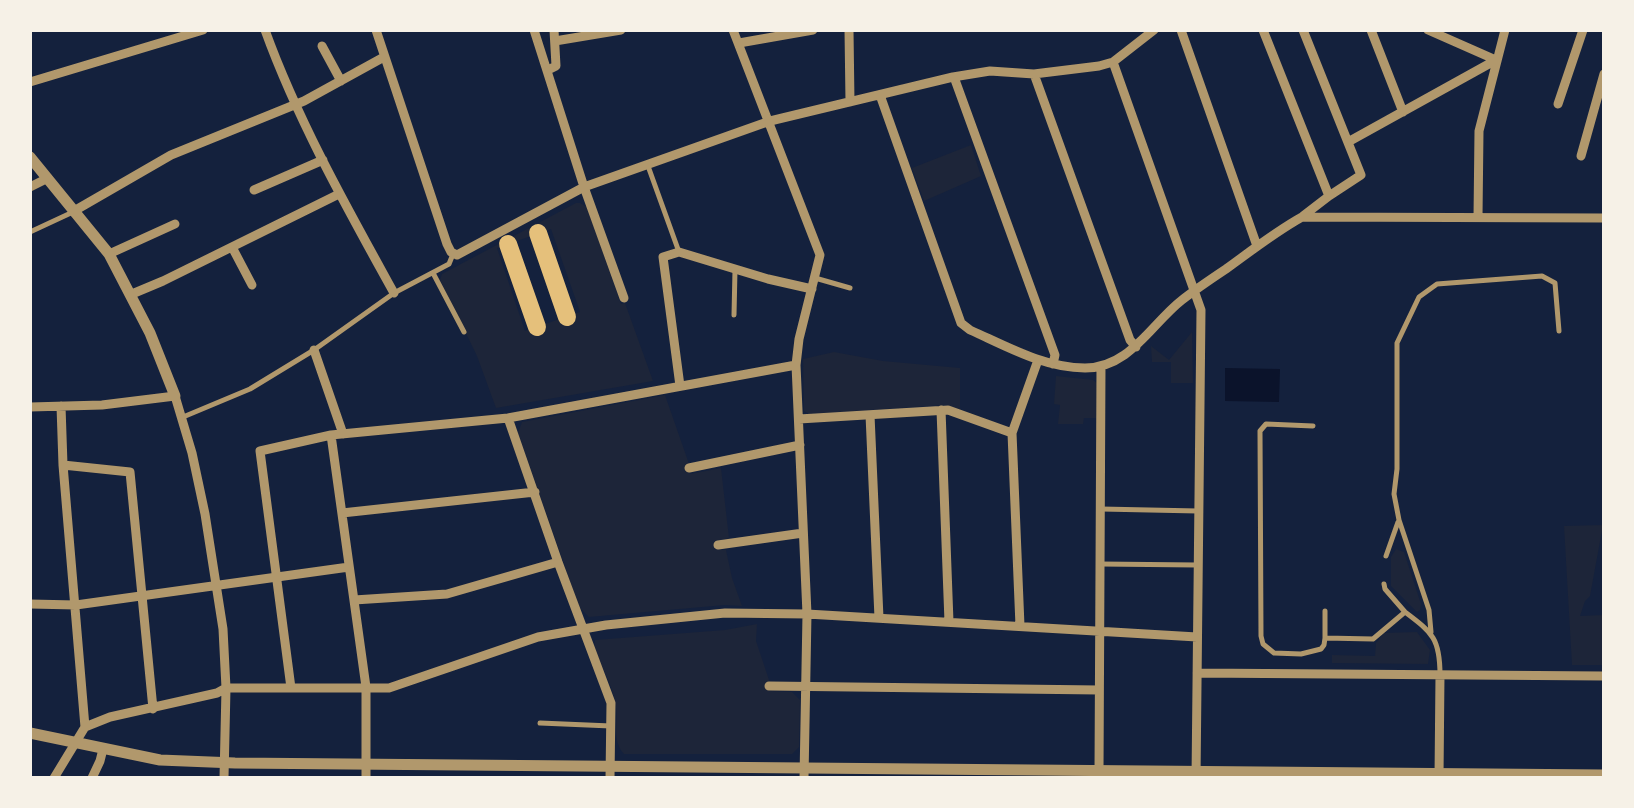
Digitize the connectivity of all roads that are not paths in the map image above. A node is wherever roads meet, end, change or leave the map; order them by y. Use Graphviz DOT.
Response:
graph roads {
  1 [pos="203,30"];
  2 [pos="265,30"];
  3 [pos="376,30"];
  4 [pos="534,30"];
  5 [pos="621,30"];
  6 [pos="734,30"];
  7 [pos="813,30"];
  8 [pos="849,30"];
  9 [pos="1154,30"];
  10 [pos="1181,30"];
  11 [pos="1263,30"];
  12 [pos="1304,30"];
  13 [pos="1371,30"];
  14 [pos="1428,30"];
  15 [pos="1504,30"];
  16 [pos="1583,30"];
  17 [pos="554,35"];
  18 [pos="738,43"];
  19 [pos="322,46"];
  20 [pos="384,57"];
  21 [pos="1496,60"];
  22 [pos="1112,62"];
  23 [pos="548,70"];
  24 [pos="1034,74"];
  25 [pos="1604,74"];
  26 [pos="954,77"];
  27 [pos="341,81"];
  28 [pos="30,82"];
  29 [pos="880,95"];
  30 [pos="850,102"];
  31 [pos="296,103"];
  32 [pos="1558,104"];
  33 [pos="1404,112"];
  34 [pos="770,121"];
  35 [pos="1348,142"];
  36 [pos="30,156"];
  37 [pos="1581,156"];
  38 [pos="324,160"];
  39 [pos="648,166"];
  40 [pos="48,178"];
  41 [pos="30,187"];
  42 [pos="584,188"];
  43 [pos="254,190"];
  44 [pos="340,194"];
  45 [pos="1330,196"];
  46 [pos="74,211"];
  47 [pos="1302,217"];
  48 [pos="1478,217"];
  49 [pos="1604,218"];
  50 [pos="175,224"];
  51 [pos="30,232"];
  52 [pos="538,233"];
  53 [pos="508,244"];
  54 [pos="1257,246"];
  55 [pos="232,247"];
  56 [pos="680,252"];
  57 [pos="110,254"];
  58 [pos="454,254"];
  59 [pos="734,270"];
  60 [pos="433,272"];
  61 [pos="814,278"];
  62 [pos="252,286"];
  63 [pos="850,288"];
  64 [pos="812,289"];
  65 [pos="1193,292"];
  66 [pos="394,293"];
  67 [pos="132,294"];
  68 [pos="624,298"];
  69 [pos="567,316"];
  70 [pos="734,316"];
  71 [pos="537,327"];
  72 [pos="1559,330"];
  73 [pos="464,332"];
  74 [pos="1136,347"];
  75 [pos="314,350"];
  76 [pos="1038,360"];
  77 [pos="1054,364"];
  78 [pos="796,365"];
  79 [pos="1101,366"];
  80 [pos="680,386"];
  81 [pos="175,396"];
  82 [pos="61,406"];
  83 [pos="30,407"];
  84 [pos="941,410"];
  85 [pos="870,415"];
  86 [pos="183,417"];
  87 [pos="508,418"];
  88 [pos="799,419"];
  89 [pos="1313,426"];
  90 [pos="1012,433"];
  91 [pos="344,434"];
  92 [pos="331,436"];
  93 [pos="800,445"];
  94 [pos="63,465"];
  95 [pos="689,468"];
  96 [pos="535,492"];
  97 [pos="1101,509"];
  98 [pos="1199,511"];
  99 [pos="342,513"];
  100 [pos="1399,520"];
  101 [pos="803,534"];
  102 [pos="718,545"];
  103 [pos="1386,556"];
  104 [pos="558,562"];
  105 [pos="1100,564"];
  106 [pos="1198,565"];
  107 [pos="349,567"];
  108 [pos="276,578"];
  109 [pos="1384,584"];
  110 [pos="216,586"];
  111 [pos="141,596"];
  112 [pos="354,600"];
  113 [pos="30,604"];
  114 [pos="76,605"];
  115 [pos="1325,611"];
  116 [pos="1406,612"];
  117 [pos="807,614"];
  118 [pos="878,618"];
  119 [pos="949,622"];
  120 [pos="1020,626"];
  121 [pos="583,629"];
  122 [pos="1100,632"];
  123 [pos="1432,632"];
  124 [pos="1198,637"];
  125 [pos="1325,638"];
  126 [pos="1197,674"];
  127 [pos="1440,675"];
  128 [pos="1604,676"];
  129 [pos="770,686"];
  130 [pos="366,687"];
  131 [pos="806,687"];
  132 [pos="226,688"];
  133 [pos="291,688"];
  134 [pos="1100,690"];
  135 [pos="153,708"];
  136 [pos="540,723"];
  137 [pos="611,726"];
  138 [pos="85,727"];
  139 [pos="30,732"];
  140 [pos="76,743"];
  141 [pos="102,749"];
  142 [pos="224,762"];
  143 [pos="1099,770"];
  144 [pos="366,771"];
  145 [pos="610,772"];
  146 [pos="804,773"];
  147 [pos="1196,775"];
  148 [pos="1604,775"];
  149 [pos="1439,776"];
  150 [pos="1545,776"];
  151 [pos="54,778"];
  152 [pos="92,778"];
  153 [pos="224,778"];
  1 -- 28 [label="street"];
  2 -- 31 [label="street"];
  3 -- 20 [label="street"];
  4 -- 23 [label="street"];
  5 -- 17 [label="street"];
  6 -- 18 [label="street"];
  7 -- 18 [label="street"];
  8 -- 30 [label="street"];
  9 -- 22 [label="street"];
  10 -- 54 [label="street"];
  11 -- 45 [label="street"];
  12 -- 35 [label="street"];
  13 -- 33 [label="street"];
  14 -- 21 [label="street"];
  15 -- 21 [label="street"];
  16 -- 32 [label="street"];
  17 -- 23 [label="street"];
  18 -- 34 [label="street"];
  19 -- 27 [label="street"];
  20 -- 27 [label="street"];
  20 -- 58 [label="street"];
  21 -- 33 [label="street"];
  21 -- 48 [label="street"];
  22 -- 24 [label="street"];
  22 -- 65 [label="street"];
  23 -- 42 [label="street"];
  24 -- 26 [label="street"];
  24 -- 74 [label="street"];
  25 -- 37 [label="street"];
  26 -- 29 [label="street"];
  26 -- 77 [label="street"];
  27 -- 31 [label="street"];
  29 -- 30 [label="street"];
  29 -- 76 [label="street"];
  30 -- 34 [label="street"];
  31 -- 38 [label="street"];
  31 -- 46 [label="street"];
  33 -- 35 [label="street"];
  34 -- 39 [label="street"];
  34 -- 61 [label="street"];
  35 -- 45 [label="street"];
  36 -- 40 [label="street"];
  38 -- 43 [label="street"];
  38 -- 44 [label="street"];
  39 -- 42 [label="street"];
  39 -- 56 [label="lane"];
  40 -- 41 [label="street"];
  40 -- 46 [label="street"];
  42 -- 58 [label="street"];
  42 -- 68 [label="street"];
  44 -- 55 [label="street"];
  44 -- 66 [label="street"];
  45 -- 47 [label="street"];
  46 -- 51 [label="lane"];
  46 -- 57 [label="street"];
  47 -- 48 [label="street"];
  47 -- 54 [label="street"];
  48 -- 49 [label="street"];
  50 -- 57 [label="street"];
  52 -- 69 [label="highway"];
  53 -- 71 [label="highway"];
  54 -- 65 [label="street"];
  55 -- 62 [label="street"];
  55 -- 67 [label="street"];
  56 -- 59 [label="street"];
  56 -- 80 [label="street"];
  57 -- 67 [label="street"];
  58 -- 60 [label="lane"];
  59 -- 64 [label="street"];
  59 -- 70 [label="lane"];
  60 -- 66 [label="lane"];
  60 -- 73 [label="lane"];
  61 -- 63 [label="lane"];
  61 -- 64 [label="street"];
  64 -- 78 [label="street"];
  65 -- 74 [label="street"];
  65 -- 98 [label="street"];
  66 -- 75 [label="lane"];
  67 -- 81 [label="street"];
  72 -- 100 [label="lane"];
  74 -- 79 [label="street"];
  75 -- 86 [label="lane"];
  75 -- 91 [label="street"];
  76 -- 77 [label="street"];
  76 -- 90 [label="street"];
  77 -- 79 [label="street"];
  78 -- 80 [label="street"];
  78 -- 88 [label="street"];
  79 -- 97 [label="street"];
  80 -- 87 [label="street"];
  81 -- 82 [label="street"];
  81 -- 86 [label="street"];
  82 -- 83 [label="street"];
  82 -- 94 [label="street"];
  84 -- 85 [label="street"];
  84 -- 90 [label="street"];
  84 -- 119 [label="street"];
  85 -- 88 [label="street"];
  85 -- 118 [label="street"];
  86 -- 110 [label="street"];
  87 -- 91 [label="street"];
  87 -- 96 [label="street"];
  88 -- 93 [label="street"];
  89 -- 125 [label="lane"];
  90 -- 120 [label="street"];
  91 -- 92 [label="street"];
  92 -- 99 [label="street"];
  92 -- 108 [label="street"];
  93 -- 95 [label="street"];
  93 -- 101 [label="street"];
  94 -- 111 [label="street"];
  94 -- 114 [label="street"];
  96 -- 99 [label="street"];
  96 -- 104 [label="street"];
  97 -- 98 [label="lane"];
  97 -- 105 [label="street"];
  98 -- 106 [label="street"];
  99 -- 107 [label="street"];
  100 -- 103 [label="lane"];
  100 -- 123 [label="lane"];
  101 -- 102 [label="street"];
  101 -- 117 [label="street"];
  104 -- 112 [label="street"];
  104 -- 121 [label="street"];
  105 -- 106 [label="lane"];
  105 -- 122 [label="street"];
  106 -- 124 [label="street"];
  107 -- 108 [label="street"];
  107 -- 112 [label="street"];
  108 -- 110 [label="street"];
  108 -- 133 [label="street"];
  109 -- 116 [label="lane"];
  110 -- 111 [label="street"];
  110 -- 132 [label="street"];
  111 -- 114 [label="street"];
  111 -- 135 [label="street"];
  112 -- 130 [label="street"];
  113 -- 114 [label="street"];
  114 -- 138 [label="street"];
  115 -- 125 [label="lane"];
  116 -- 123 [label="lane"];
  116 -- 125 [label="lane"];
  117 -- 118 [label="street"];
  117 -- 121 [label="street"];
  117 -- 131 [label="street"];
  118 -- 119 [label="street"];
  119 -- 120 [label="street"];
  120 -- 122 [label="street"];
  121 -- 130 [label="street"];
  121 -- 137 [label="street"];
  122 -- 124 [label="street"];
  122 -- 134 [label="street"];
  123 -- 127 [label="lane"];
  124 -- 126 [label="street"];
  126 -- 127 [label="street"];
  126 -- 147 [label="street"];
  127 -- 128 [label="street"];
  127 -- 149 [label="street"];
  129 -- 131 [label="street"];
  130 -- 133 [label="street"];
  130 -- 144 [label="street"];
  131 -- 134 [label="street"];
  131 -- 146 [label="street"];
  132 -- 133 [label="street"];
  132 -- 135 [label="street"];
  132 -- 142 [label="street"];
  134 -- 143 [label="street"];
  135 -- 138 [label="street"];
  136 -- 137 [label="lane"];
  137 -- 145 [label="street"];
  138 -- 140 [label="street"];
  139 -- 140 [label="street"];
  140 -- 141 [label="street"];
  140 -- 151 [label="street"];
  141 -- 142 [label="street"];
  141 -- 152 [label="street"];
  142 -- 144 [label="street"];
  142 -- 153 [label="street"];
  143 -- 146 [label="street"];
  143 -- 147 [label="street"];
  144 -- 145 [label="street"];
  145 -- 146 [label="street"];
  147 -- 149 [label="street"];
  148 -- 150 [label="street"];
  149 -- 150 [label="street"];
}
